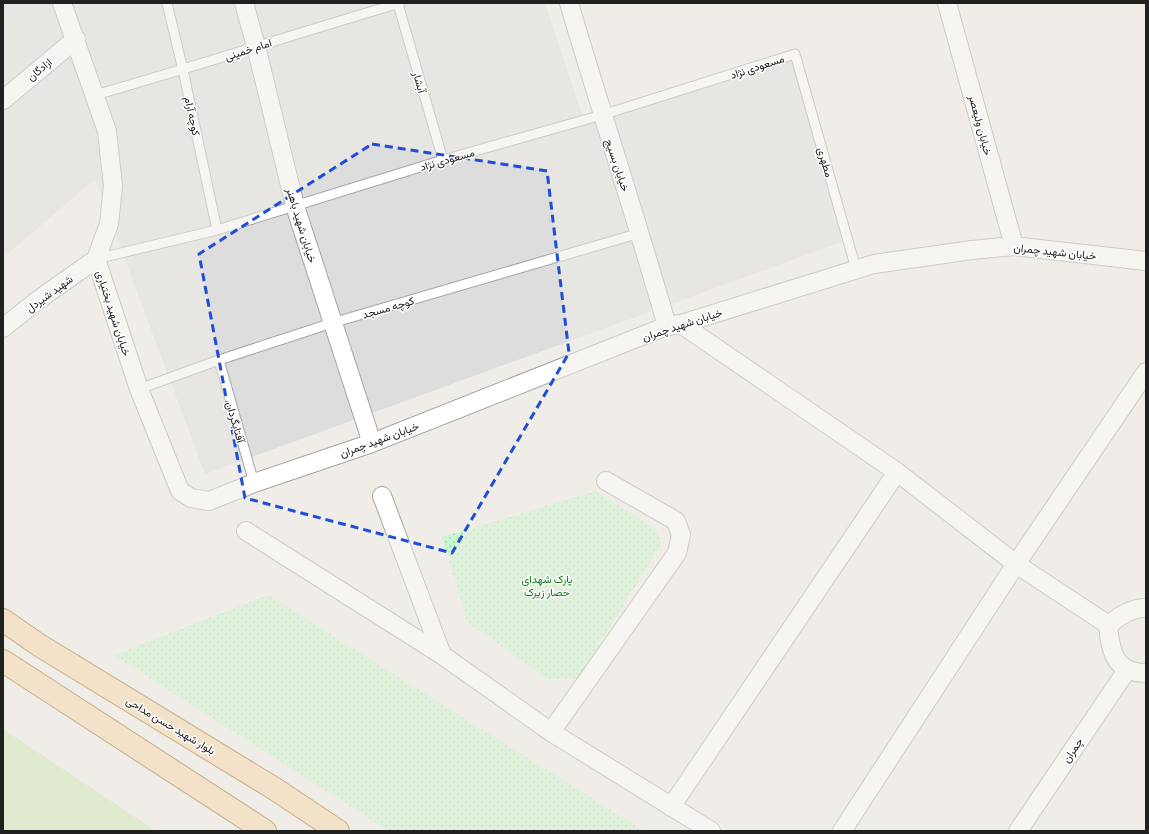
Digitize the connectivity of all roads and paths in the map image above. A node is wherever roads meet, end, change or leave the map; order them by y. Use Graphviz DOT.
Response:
graph roads {
  1 [pos="62,3"];
  2 [pos="167,3"];
  3 [pos="244,3"];
  4 [pos="399,3"];
  5 [pos="569,3"];
  6 [pos="947,3"];
  7 [pos="76,39"];
  8 [pos="256,46"];
  9 [pos="795,54"];
  10 [pos="183,70"];
  11 [pos="95,95"];
  12 [pos="3,100"];
  13 [pos="602,115"];
  14 [pos="443,160"];
  15 [pos="295,206"];
  16 [pos="217,230"];
  17 [pos="640,232"];
  18 [pos="1014,246"];
  19 [pos="96,259"];
  20 [pos="1146,261"];
  21 [pos="856,269"];
  22 [pos="332,323"];
  23 [pos="674,325"];
  24 [pos="3,328"];
  25 [pos="219,360"];
  26 [pos="1146,372"];
  27 [pos="139,389"];
  28 [pos="372,443"];
  29 [pos="897,472"];
  30 [pos="606,481"];
  31 [pos="254,483"];
  32 [pos="382,496"];
  33 [pos="191,498"];
  34 [pos="246,531"];
  35 [pos="1016,564"];
  36 [pos="1146,608"];
  37 [pos="3,620"];
  38 [pos="1110,626"];
  39 [pos="442,655"];
  40 [pos="3,661"];
  41 [pos="1127,670"];
  42 [pos="1146,673"];
  43 [pos="551,732"];
  44 [pos="671,807"];
  45 [pos="265,831"];
  46 [pos="338,831"];
  47 [pos="711,831"];
  48 [pos="842,831"];
  49 [pos="1018,831"];
  1 -- 7 [label="street, خیابان شهید بختیاری"];
  2 -- 10 [label="lane, کوچه آرام"];
  3 -- 8 [label="street, خیابان شهید باهنر"];
  4 -- 8 [label="lane, امام خمینی"];
  4 -- 14 [label="lane, آبشار"];
  5 -- 13 [label="street, خیابان بسیج"];
  6 -- 18 [label="street, خیابان ولیعصر"];
  7 -- 11 [label="street, خیابان شهید بختیاری"];
  7 -- 12 [label="street, ازادگان"];
  8 -- 10 [label="lane, امام خمینی"];
  8 -- 15 [label="street, خیابان شهید باهنر"];
  9 -- 13 [label="lane, مسعودی نژاد"];
  9 -- 21 [label="lane, مطهری"];
  10 -- 11 [label="lane, امام خمینی"];
  10 -- 16 [label="lane, کوچه آرام"];
  11 -- 19 [label="street, خیابان شهید بختیاری"];
  13 -- 14 [label="lane, مسعودی نژاد"];
  13 -- 17 [label="street, خیابان بسیج"];
  14 -- 15 [label="lane, مسعودی نژاد"];
  15 -- 16 [label="lane, مسعودی نژاد"];
  15 -- 22 [label="street, خیابان شهید باهنر"];
  16 -- 19 [label="lane, مسعودی نژاد"];
  17 -- 22 [label="lane, کوچه مسجد"];
  17 -- 23 [label="street, خیابان بسیج"];
  18 -- 20 [label="street, خیابان شهید چمران"];
  18 -- 21 [label="street, خیابان شهید چمران"];
  19 -- 24 [label="street, شهید شیردل"];
  19 -- 27 [label="street, خیابان شهید بختیاری"];
  21 -- 23 [label="street, خیابان شهید چمران"];
  22 -- 25 [label="lane, کوچه مسجد"];
  22 -- 28 [label="street, خیابان شهید باهنر"];
  23 -- 28 [label="street, خیابان شهید چمران"];
  23 -- 29 [label="street"];
  25 -- 27 [label="lane, کوچه مسجد"];
  25 -- 31 [label="lane, آفتابگردان"];
  26 -- 35 [label="street"];
  27 -- 33 [label="street, خیابان شهید بختیاری"];
  28 -- 31 [label="street, خیابان شهید چمران"];
  29 -- 35 [label="street"];
  29 -- 44 [label="street"];
  30 -- 43 [label="street"];
  31 -- 33 [label="street, خیابان شهید چمران"];
  32 -- 39 [label="street"];
  34 -- 39 [label="street"];
  35 -- 38 [label="street"];
  35 -- 48 [label="street"];
  36 -- 38 [label="street"];
  37 -- 46 [label="main road, بلوار شهید حسن مداحی"];
  38 -- 41 [label="street"];
  39 -- 43 [label="street"];
  40 -- 45 [label="main road"];
  41 -- 42 [label="street"];
  41 -- 49 [label="street, چمران"];
  43 -- 44 [label="street"];
  44 -- 47 [label="street"];
}
